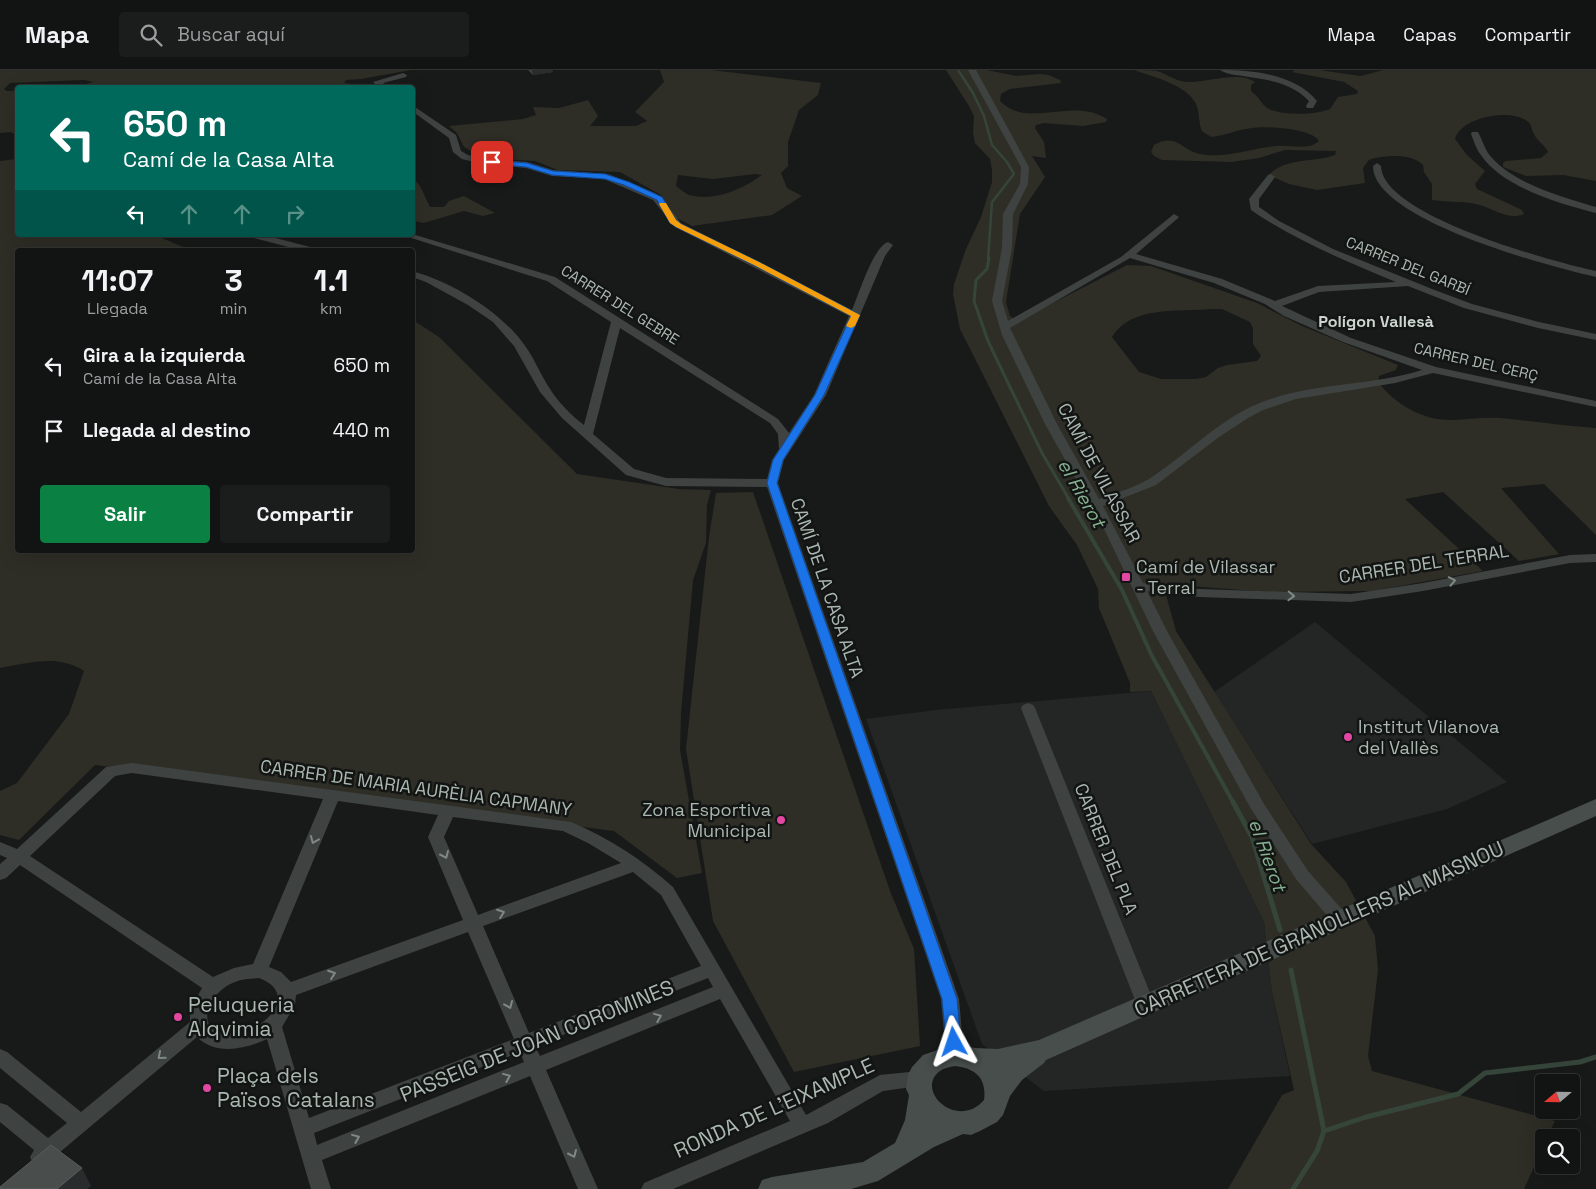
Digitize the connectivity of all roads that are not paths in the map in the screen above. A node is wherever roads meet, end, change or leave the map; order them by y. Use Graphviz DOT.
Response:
graph roads {
  1 [pos="972,70"];
  2 [pos="1224,70"];
  3 [pos="403,75"];
  4 [pos="381,85"];
  5 [pos="1310,106"];
  6 [pos="415,109"];
  7 [pos="1474,134"];
  8 [pos="1377,166"];
  9 [pos="1271,177"];
  10 [pos="1596,210"];
  11 [pos="1174,217"];
  12 [pos="260,237"];
  13 [pos="414,237"];
  14 [pos="888,246"];
  15 [pos="303,248"];
  16 [pos="1128,255"];
  17 [pos="1596,274"];
  18 [pos="415,275"];
  19 [pos="1410,284"];
  20 [pos="1275,305"];
  21 [pos="855,315"];
  22 [pos="617,320"];
  23 [pos="1004,327"];
  24 [pos="1596,337"];
  25 [pos="1433,370"];
  26 [pos="1596,404"];
  27 [pos="587,434"];
  28 [pos="785,448"];
  29 [pos="772,483"];
  30 [pos="1096,504"];
  31 [pos="1596,558"];
  32 [pos="1138,586"];
  33 [pos="1028,708"];
  34 [pos="333,795"];
  35 [pos="1596,807"];
  36 [pos="448,810"];
  37 [pos="0,848"];
  38 [pos="19,857"];
  39 [pos="636,864"];
  40 [pos="0,874"];
  41 [pos="1341,920"];
  42 [pos="474,922"];
  43 [pos="712,969"];
  44 [pos="259,971"];
  45 [pos="213,986"];
  46 [pos="724,990"];
  47 [pos="286,991"];
  48 [pos="1146,1005"];
  49 [pos="199,1025"];
  50 [pos="272,1025"];
  51 [pos="524,1043"];
  52 [pos="1043,1050"];
  53 [pos="0,1057"];
  54 [pos="965,1057"];
  55 [pos="534,1066"];
  56 [pos="920,1088"];
  57 [pos="999,1091"];
  58 [pos="0,1111"];
  59 [pos="81,1123"];
  60 [pos="959,1124"];
  61 [pos="802,1125"];
  62 [pos="303,1129"];
  63 [pos="906,1149"];
  64 [pos="48,1150"];
  65 [pos="311,1156"];
  66 [pos="28,1167"];
  67 [pos="321,1189"];
  68 [pos="588,1189"];
  69 [pos="651,1189"];
  70 [pos="772,1189"];
  1 -- 23 [label="street, CAMÍ DE VILASSAR"];
  2 -- 5 [label="street"];
  3 -- 4 [label="street"];
  6 -- 21 [label="street"];
  7 -- 10 [label="street"];
  8 -- 17 [label="street"];
  9 -- 19 [label="street, CARRER DEL GARBÍ"];
  11 -- 16 [label="street"];
  12 -- 15 [label="street"];
  13 -- 22 [label="street, CARRER DEL GEBRE"];
  14 -- 21 [label="street, CAMÍ DE LA CASA ALTA"];
  16 -- 20 [label="street, CARRER DEL CERÇ"];
  16 -- 23 [label="street"];
  18 -- 27 [label="street"];
  19 -- 20 [label="street"];
  19 -- 24 [label="street, CARRER DEL GARBÍ"];
  20 -- 25 [label="street, CARRER DEL CERÇ"];
  21 -- 28 [label="street, CAMÍ DE LA CASA ALTA"];
  22 -- 27 [label="street"];
  22 -- 28 [label="street, CARRER DEL GEBRE"];
  23 -- 30 [label="street, CAMÍ DE VILASSAR"];
  25 -- 26 [label="street, CARRER DEL CERÇ"];
  25 -- 30 [label="street"];
  27 -- 29 [label="street"];
  28 -- 29 [label="street, CAMÍ DE LA CASA ALTA"];
  29 -- 54 [label="street, CAMÍ DE LA CASA ALTA"];
  30 -- 32 [label="street, CAMÍ DE VILASSAR"];
  32 -- 31 [label="street, CARRER DEL TERRAL, one-way"];
  32 -- 41 [label="street, CAMÍ DE VILASSAR"];
  33 -- 48 [label="street, CARRER DEL PLA"];
  34 -- 36 [label="street, CARRER DE MARIA AURÈLIA CAPMANY"];
  34 -- 38 [label="street, CARRER DE MARIA AURÈLIA CAPMANY"];
  34 -- 44 [label="street, one-way"];
  35 -- 41 [label="main road, CARRETERA DE GRANOLLERS AL MASNOU"];
  36 -- 39 [label="street, CARRER DE MARIA AURÈLIA CAPMANY"];
  36 -- 42 [label="street, one-way"];
  37 -- 38 [label="street"];
  38 -- 40 [label="street"];
  38 -- 45 [label="street"];
  42 -- 39 [label="street, one-way"];
  39 -- 43 [label="street, CARRER DE MARIA AURÈLIA CAPMANY"];
  41 -- 48 [label="main road, CARRETERA DE GRANOLLERS AL MASNOU"];
  47 -- 42 [label="street, one-way"];
  42 -- 51 [label="street, one-way"];
  43 -- 46 [label="street, CARRER DE MARIA AURÈLIA CAPMANY"];
  43 -- 51 [label="street, PASSEIG DE JOAN COROMINES"];
  44 -- 45 [label="street"];
  44 -- 47 [label="street"];
  45 -- 49 [label="street"];
  55 -- 46 [label="street, PASSEIG DE JOAN COROMINES, one-way"];
  46 -- 61 [label="street, CARRER DE MARIA AURÈLIA CAPMANY"];
  47 -- 50 [label="street"];
  48 -- 52 [label="main road, CARRETERA DE GRANOLLERS AL MASNOU"];
  49 -- 50 [label="street"];
  49 -- 59 [label="street, one-way"];
  50 -- 62 [label="street"];
  51 -- 55 [label="street"];
  51 -- 62 [label="street, PASSEIG DE JOAN COROMINES"];
  52 -- 54 [label="main road, CARRETERA DE GRANOLLERS AL MASNOU"];
  52 -- 57 [label="main road, CARRETERA DE GRANOLLERS AL MASNOU"];
  53 -- 59 [label="street"];
  54 -- 56 [label="main road"];
  54 -- 57 [label="main road"];
  65 -- 55 [label="street, PASSEIG DE JOAN COROMINES, one-way"];
  55 -- 68 [label="street, one-way"];
  56 -- 60 [label="main road"];
  56 -- 61 [label="street, RONDA DE L'EIXAMPLE"];
  56 -- 63 [label="main road"];
  57 -- 60 [label="main road"];
  58 -- 64 [label="street"];
  59 -- 64 [label="street"];
  60 -- 63 [label="main road"];
  61 -- 69 [label="street, RONDA DE L'EIXAMPLE"];
  62 -- 65 [label="street"];
  63 -- 70 [label="main road"];
  64 -- 66 [label="street"];
  65 -- 67 [label="street"];
}
